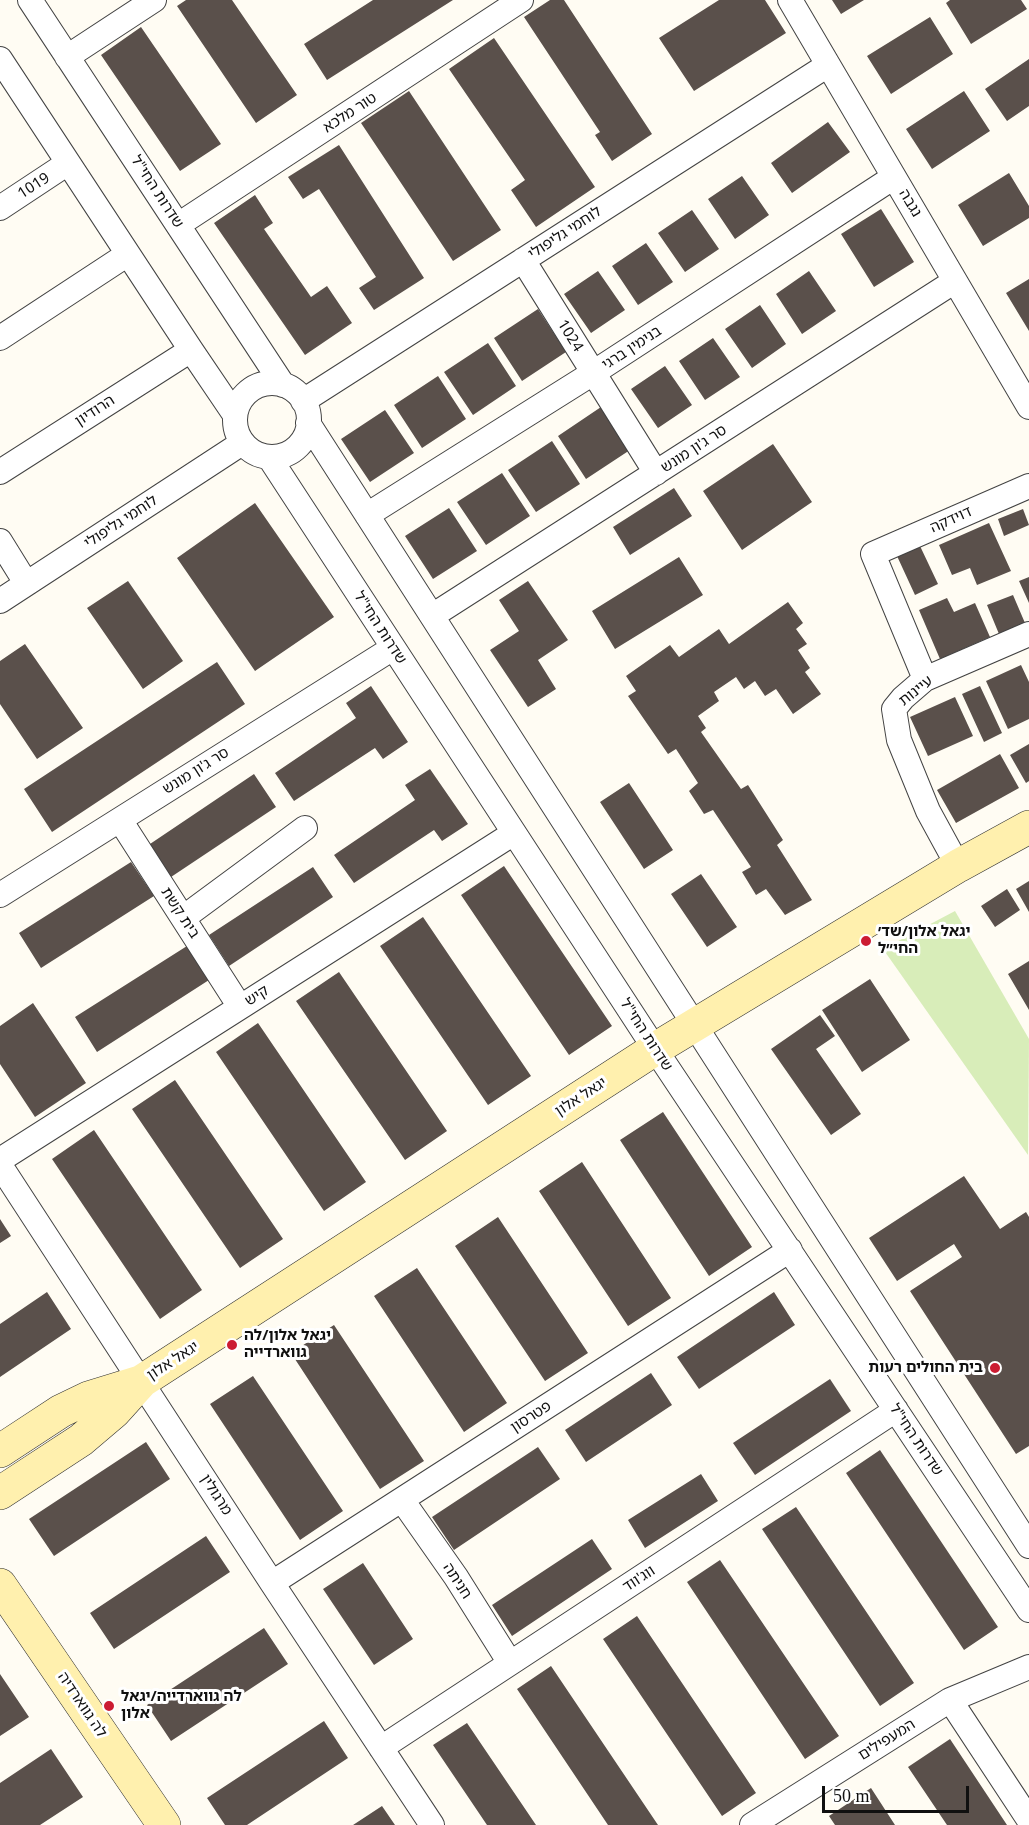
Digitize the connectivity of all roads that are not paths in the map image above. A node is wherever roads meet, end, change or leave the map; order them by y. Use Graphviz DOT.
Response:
graph roads {
  1 [pos="30,0"];
  2 [pos="154,0"];
  3 [pos="522,0"];
  4 [pos="790,0"];
  5 [pos="67,57"];
  6 [pos="0,59"];
  7 [pos="828,65"];
  8 [pos="9,92"];
  9 [pos="68,163"];
  10 [pos="894,177"];
  11 [pos="0,208"];
  12 [pos="178,225"];
  13 [pos="128,254"];
  14 [pos="523,260"];
  15 [pos="955,281"];
  16 [pos="0,338"];
  17 [pos="190,350"];
  18 [pos="593,373"];
  19 [pos="283,385"];
  20 [pos="1029,407"];
  21 [pos="306,412"];
  22 [pos="235,415"];
  23 [pos="243,443"];
  24 [pos="269,457"];
  25 [pos="0,472"];
  26 [pos="656,473"];
  27 [pos="1029,486"];
  28 [pos="367,515"];
  29 [pos="0,542"];
  30 [pos="26,583"];
  31 [pos="0,601"];
  32 [pos="432,616"];
  33 [pos="1029,634"];
  34 [pos="393,648"];
  35 [pos="925,679"];
  36 [pos="120,820"];
  37 [pos="1029,827"];
  38 [pos="305,828"];
  39 [pos="514,833"];
  40 [pos="958,866"];
  41 [pos="0,895"];
  42 [pos="183,918"];
  43 [pos="240,1007"];
  44 [pos="694,1026"];
  45 [pos="655,1049"];
  46 [pos="0,1160"];
  47 [pos="0,1165"];
  48 [pos="790,1250"];
  49 [pos="142,1381"];
  50 [pos="896,1410"];
  51 [pos="0,1451"];
  52 [pos="0,1493"];
  53 [pos="402,1500"];
  54 [pos="1029,1546"];
  55 [pos="272,1583"];
  56 [pos="0,1585"];
  57 [pos="1029,1610"];
  58 [pos="510,1663"];
  59 [pos="1029,1667"];
  60 [pos="950,1700"];
  61 [pos="381,1748"];
  62 [pos="1029,1820"];
  63 [pos="164,1825"];
  64 [pos="432,1825"];
  65 [pos="752,1825"];
  1 -- 5 [label="street, שדרות החי\"ל"];
  2 -- 5 [label="street"];
  3 -- 12 [label="street, טור מלכא"];
  4 -- 7 [label="street, נגבה"];
  5 -- 12 [label="street, שדרות החי\"ל"];
  6 -- 8 [label="street"];
  7 -- 10 [label="street, נגבה"];
  7 -- 14 [label="street, לוחמי גליפולי"];
  8 -- 9 [label="street"];
  9 -- 11 [label="street, 1019"];
  9 -- 13 [label="street"];
  10 -- 15 [label="street, נגבה"];
  10 -- 18 [label="street, בנימין ברגי"];
  12 -- 19 [label="street, שדרות החי\"ל"];
  13 -- 16 [label="street"];
  13 -- 17 [label="street"];
  14 -- 18 [label="street, 1024"];
  14 -- 21 [label="street, לוחמי גליפולי"];
  15 -- 20 [label="street, נגבה"];
  15 -- 26 [label="street, סר ג'ון מונש"];
  17 -- 22 [label="street"];
  17 -- 25 [label="street, הרודיון"];
  18 -- 26 [label="street, 1024"];
  18 -- 28 [label="street, בנימין ברגי"];
  19 -- 21 [label="street"];
  19 -- 22 [label="street"];
  21 -- 24 [label="street"];
  21 -- 28 [label="street"];
  22 -- 23 [label="street"];
  23 -- 24 [label="street"];
  23 -- 30 [label="street, לוחמי גליפולי"];
  24 -- 34 [label="street, שדרות החי\"ל"];
  26 -- 32 [label="street, סר ג'ון מונש"];
  27 -- 35 [label="street, דוידקה"];
  28 -- 32 [label="street"];
  29 -- 30 [label="street"];
  30 -- 31 [label="street, לוחמי גליפולי"];
  32 -- 44 [label="street"];
  33 -- 35 [label="street, עיינות"];
  34 -- 36 [label="street, סר ג'ון מונש"];
  34 -- 39 [label="street, שדרות החי\"ל"];
  35 -- 40 [label="street, עיינות"];
  36 -- 41 [label="street, סר ג'ון מונש"];
  36 -- 42 [label="street, בית קשת"];
  37 -- 40 [label="street, יגאל אלון"];
  38 -- 42 [label="street"];
  39 -- 43 [label="street, קיש"];
  39 -- 45 [label="street, שדרות החי\"ל"];
  40 -- 44 [label="street, יגאל אלון"];
  42 -- 43 [label="street, בית קשת"];
  43 -- 46 [label="street, קיש"];
  44 -- 45 [label="street, יגאל אלון"];
  44 -- 54 [label="street"];
  45 -- 48 [label="street, שדרות החי\"ל"];
  45 -- 49 [label="street, יגאל אלון"];
  47 -- 49 [label="street, מרגולין"];
  48 -- 50 [label="street, שדרות החי\"ל"];
  48 -- 53 [label="street, פטרסון"];
  49 -- 51 [label="street, יגאל אלון"];
  49 -- 52 [label="street, יגאל אלון"];
  49 -- 55 [label="street, מרגולין"];
  50 -- 57 [label="street, שדרות החי\"ל"];
  50 -- 58 [label="street, ווג'ווד"];
  53 -- 55 [label="street, פטרסון"];
  53 -- 58 [label="street, חניתה"];
  55 -- 61 [label="street, מרגולין"];
  56 -- 63 [label="street, לה גווארדיה"];
  58 -- 61 [label="street, ווג'ווד"];
  59 -- 60 [label="street, המעפילים"];
  60 -- 62 [label="street"];
  60 -- 65 [label="street, המעפילים"];
  61 -- 64 [label="street, מרגולין"];
}
